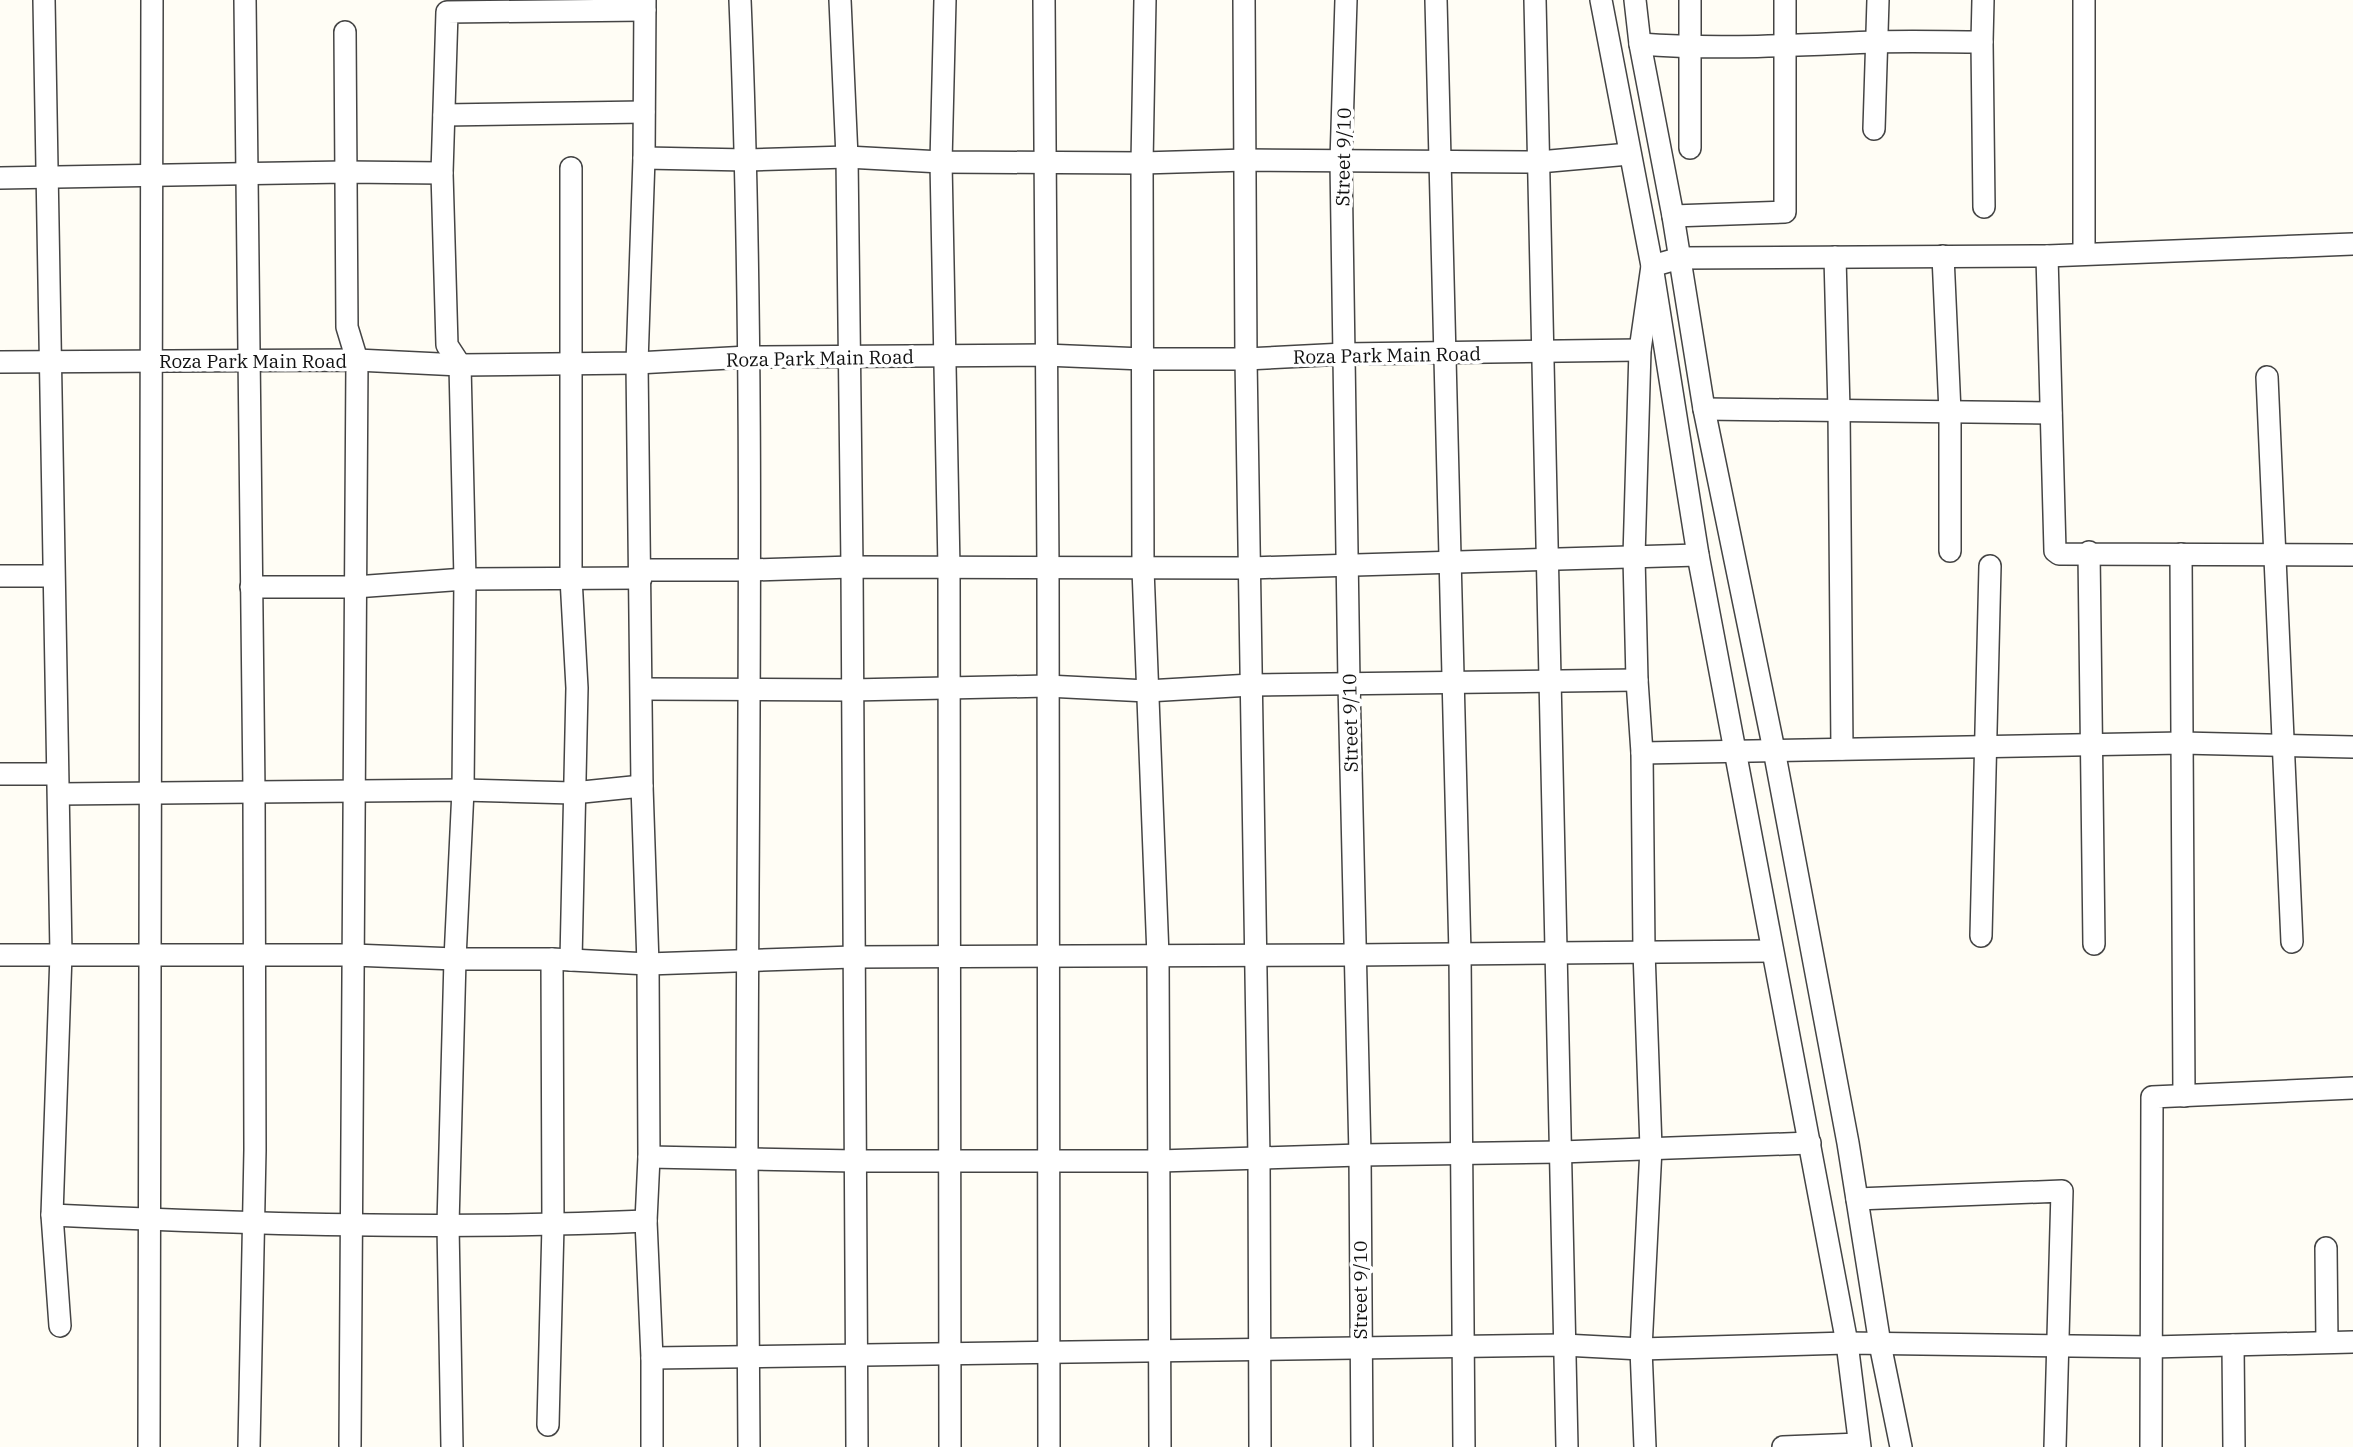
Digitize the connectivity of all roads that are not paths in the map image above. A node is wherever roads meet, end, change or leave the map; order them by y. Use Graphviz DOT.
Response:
graph roads {
  1 [pos="44,0"];
  2 [pos="152,0"];
  3 [pos="246,0"];
  4 [pos="740,0"];
  5 [pos="841,0"];
  6 [pos="945,0"];
  7 [pos="1044,0"];
  8 [pos="1145,0"];
  9 [pos="1244,0"];
  10 [pos="1346,0"];
  11 [pos="1436,0"];
  12 [pos="1535,0"];
  13 [pos="1601,0"];
  14 [pos="1635,0"];
  15 [pos="1690,0"];
  16 [pos="1785,0"];
  17 [pos="1878,0"];
  18 [pos="1983,0"];
  19 [pos="2084,0"];
  20 [pos="645,5"];
  21 [pos="345,32"];
  22 [pos="1877,42"];
  23 [pos="1982,42"];
  24 [pos="1640,44"];
  25 [pos="1784,47"];
  26 [pos="1690,48"];
  27 [pos="644,112"];
  28 [pos="444,115"];
  29 [pos="1874,129"];
  30 [pos="1690,148"];
  31 [pos="1629,154"];
  32 [pos="847,157"];
  33 [pos="644,158"];
  34 [pos="747,160"];
  35 [pos="1246,160"];
  36 [pos="1341,161"];
  37 [pos="1440,161"];
  38 [pos="941,162"];
  39 [pos="1045,162"];
  40 [pos="1539,162"];
  41 [pos="1142,163"];
  42 [pos="571,168"];
  43 [pos="345,172"];
  44 [pos="442,173"];
  45 [pos="247,174"];
  46 [pos="152,176"];
  47 [pos="46,177"];
  48 [pos="0,178"];
  49 [pos="1984,207"];
  50 [pos="1673,216"];
  51 [pos="2353,244"];
  52 [pos="2084,254"];
  53 [pos="1943,256"];
  54 [pos="2047,256"];
  55 [pos="1835,257"];
  56 [pos="1680,258"];
  57 [pos="1652,266"];
  58 [pos="1640,351"];
  59 [pos="1445,353"];
  60 [pos="1543,353"];
  61 [pos="1344,354"];
  62 [pos="1045,355"];
  63 [pos="947,356"];
  64 [pos="748,357"];
  65 [pos="849,357"];
  66 [pos="1143,359"];
  67 [pos="1246,359"];
  68 [pos="357,360"];
  69 [pos="151,361"];
  70 [pos="249,361"];
  71 [pos="0,362"];
  72 [pos="49,362"];
  73 [pos="570,362"];
  74 [pos="637,363"];
  75 [pos="460,365"];
  76 [pos="2267,377"];
  77 [pos="1704,408"];
  78 [pos="1839,410"];
  79 [pos="1950,412"];
  80 [pos="2051,413"];
  81 [pos="1950,551"];
  82 [pos="2089,552"];
  83 [pos="2181,554"];
  84 [pos="2273,554"];
  85 [pos="1698,555"];
  86 [pos="2353,555"];
  87 [pos="1634,557"];
  88 [pos="1547,559"];
  89 [pos="1450,562"];
  90 [pos="1348,565"];
  91 [pos="1990,566"];
  92 [pos="852,567"];
  93 [pos="1048,567"];
  94 [pos="949,568"];
  95 [pos="1250,568"];
  96 [pos="1143,569"];
  97 [pos="750,570"];
  98 [pos="640,574"];
  99 [pos="0,576"];
  100 [pos="53,576"];
  101 [pos="571,578"];
  102 [pos="465,579"];
  103 [pos="251,587"];
  104 [pos="355,587"];
  105 [pos="1549,679"];
  106 [pos="1637,680"];
  107 [pos="1452,681"];
  108 [pos="1349,683"];
  109 [pos="1251,685"];
  110 [pos="1046,686"];
  111 [pos="947,688"];
  112 [pos="642,689"];
  113 [pos="749,689"];
  114 [pos="851,690"];
  115 [pos="1147,691"];
  116 [pos="2182,743"];
  117 [pos="2092,745"];
  118 [pos="1986,747"];
  119 [pos="2282,747"];
  120 [pos="2353,747"];
  121 [pos="1842,749"];
  122 [pos="1774,750"];
  123 [pos="1735,752"];
  124 [pos="1642,753"];
  125 [pos="0,774"];
  126 [pos="58,784"];
  127 [pos="642,786"];
  128 [pos="463,790"];
  129 [pos="355,791"];
  130 [pos="254,792"];
  131 [pos="152,793"];
  132 [pos="573,793"];
  133 [pos="1981,936"];
  134 [pos="2292,942"];
  135 [pos="2094,944"];
  136 [pos="1644,951"];
  137 [pos="1772,951"];
  138 [pos="1555,953"];
  139 [pos="61,954"];
  140 [pos="150,954"];
  141 [pos="253,954"];
  142 [pos="1460,954"];
  143 [pos="0,955"];
  144 [pos="353,955"];
  145 [pos="948,956"];
  146 [pos="1048,956"];
  147 [pos="1158,956"];
  148 [pos="1254,956"];
  149 [pos="1354,956"];
  150 [pos="853,957"];
  151 [pos="455,959"];
  152 [pos="561,959"];
  153 [pos="748,962"];
  154 [pos="648,964"];
  155 [pos="2353,1088"];
  156 [pos="2184,1096"];
  157 [pos="1810,1143"];
  158 [pos="1651,1148"];
  159 [pos="1560,1152"];
  160 [pos="1360,1155"];
  161 [pos="1462,1155"];
  162 [pos="649,1157"];
  163 [pos="1259,1158"];
  164 [pos="747,1159"];
  165 [pos="855,1161"];
  166 [pos="949,1161"];
  167 [pos="1048,1161"];
  168 [pos="1159,1161"];
  169 [pos="1857,1199"];
  170 [pos="52,1216"];
  171 [pos="149,1220"];
  172 [pos="646,1221"];
  173 [pos="255,1222"];
  174 [pos="448,1225"];
  175 [pos="553,1225"];
  176 [pos="352,1226"];
  177 [pos="2326,1248"];
  178 [pos="60,1326"];
  179 [pos="2327,1342"];
  180 [pos="2353,1342"];
  181 [pos="1847,1343"];
  182 [pos="1880,1344"];
  183 [pos="1564,1345"];
  184 [pos="2233,1345"];
  185 [pos="1463,1346"];
  186 [pos="2057,1346"];
  187 [pos="2152,1347"];
  188 [pos="1360,1348"];
  189 [pos="1259,1349"];
  190 [pos="1641,1349"];
  191 [pos="1160,1350"];
  192 [pos="1049,1352"];
  193 [pos="950,1353"];
  194 [pos="856,1354"];
  195 [pos="749,1356"];
  196 [pos="652,1358"];
  197 [pos="548,1425"];
  198 [pos="350,1445"];
  199 [pos="1860,1446"];
  200 [pos="149,1447"];
  201 [pos="249,1447"];
  202 [pos="452,1447"];
  203 [pos="652,1447"];
  204 [pos="749,1447"];
  205 [pos="857,1447"];
  206 [pos="950,1447"];
  207 [pos="1049,1447"];
  208 [pos="1160,1447"];
  209 [pos="1260,1447"];
  210 [pos="1362,1447"];
  211 [pos="1464,1447"];
  212 [pos="1567,1447"];
  213 [pos="1645,1447"];
  214 [pos="1783,1447"];
  215 [pos="1901,1447"];
  216 [pos="2055,1447"];
  217 [pos="2151,1447"];
  218 [pos="2234,1447"];
  1 -- 47 [label="street"];
  2 -- 46 [label="street"];
  3 -- 45 [label="street"];
  4 -- 34 [label="street"];
  5 -- 32 [label="street"];
  6 -- 38 [label="street"];
  7 -- 39 [label="street"];
  8 -- 41 [label="street"];
  9 -- 35 [label="street"];
  10 -- 36 [label="street, Street 9/10"];
  11 -- 37 [label="street"];
  12 -- 40 [label="street"];
  13 -- 31 [label="street"];
  14 -- 24 [label="street"];
  15 -- 26 [label="street"];
  16 -- 25 [label="street"];
  17 -- 22 [label="street"];
  18 -- 23 [label="street"];
  19 -- 52 [label="street"];
  20 -- 27 [label="street"];
  20 -- 28 [label="street"];
  21 -- 43 [label="street"];
  22 -- 23 [label="street"];
  22 -- 25 [label="street"];
  22 -- 29 [label="street"];
  23 -- 49 [label="street"];
  24 -- 26 [label="street"];
  24 -- 50 [label="street"];
  25 -- 26 [label="street"];
  25 -- 50 [label="street"];
  26 -- 30 [label="street"];
  27 -- 28 [label="street"];
  27 -- 33 [label="street"];
  28 -- 44 [label="street"];
  31 -- 40 [label="street"];
  31 -- 57 [label="street"];
  32 -- 34 [label="street"];
  32 -- 38 [label="street"];
  32 -- 65 [label="street"];
  33 -- 34 [label="street"];
  33 -- 74 [label="street"];
  34 -- 64 [label="street"];
  35 -- 36 [label="street"];
  35 -- 41 [label="street"];
  35 -- 67 [label="street"];
  36 -- 37 [label="street"];
  36 -- 61 [label="street, Street 9/10"];
  37 -- 40 [label="street"];
  37 -- 59 [label="street"];
  38 -- 39 [label="street"];
  38 -- 63 [label="street"];
  39 -- 41 [label="street"];
  39 -- 62 [label="street"];
  40 -- 60 [label="street"];
  41 -- 66 [label="street"];
  42 -- 73 [label="street"];
  43 -- 44 [label="street"];
  43 -- 45 [label="street"];
  43 -- 68 [label="street"];
  44 -- 75 [label="street"];
  45 -- 46 [label="street"];
  45 -- 70 [label="street"];
  46 -- 47 [label="street"];
  46 -- 69 [label="street"];
  47 -- 48 [label="street"];
  47 -- 72 [label="street"];
  50 -- 56 [label="street"];
  51 -- 52 [label="street"];
  52 -- 54 [label="street"];
  53 -- 54 [label="street"];
  53 -- 55 [label="street"];
  53 -- 79 [label="street"];
  54 -- 80 [label="street"];
  55 -- 56 [label="street"];
  55 -- 78 [label="street"];
  56 -- 57 [label="street"];
  56 -- 77 [label="street"];
  57 -- 58 [label="street"];
  57 -- 85 [label="street"];
  58 -- 60 [label="street, Roza Park Main Road"];
  58 -- 87 [label="street"];
  59 -- 60 [label="street, Roza Park Main Road"];
  59 -- 61 [label="street, Roza Park Main Road"];
  59 -- 89 [label="street"];
  60 -- 88 [label="street"];
  61 -- 67 [label="street, Roza Park Main Road"];
  61 -- 90 [label="street, Street 9/10"];
  62 -- 63 [label="street, Roza Park Main Road"];
  62 -- 66 [label="street, Roza Park Main Road"];
  62 -- 93 [label="street"];
  63 -- 65 [label="street, Roza Park Main Road"];
  63 -- 94 [label="street"];
  64 -- 65 [label="street, Roza Park Main Road"];
  64 -- 74 [label="street, Roza Park Main Road"];
  64 -- 97 [label="street"];
  65 -- 92 [label="street"];
  66 -- 67 [label="street, Roza Park Main Road"];
  66 -- 96 [label="street"];
  67 -- 95 [label="street"];
  68 -- 70 [label="street, Roza Park Main Road"];
  68 -- 75 [label="street, Roza Park Main Road"];
  68 -- 104 [label="street"];
  69 -- 70 [label="street, Roza Park Main Road"];
  69 -- 72 [label="street, Roza Park Main Road"];
  69 -- 131 [label="street"];
  70 -- 103 [label="street"];
  71 -- 72 [label="street, Roza Park Main Road"];
  72 -- 100 [label="street"];
  73 -- 74 [label="street, Roza Park Main Road"];
  73 -- 75 [label="street, Roza Park Main Road"];
  73 -- 101 [label="street"];
  74 -- 98 [label="street"];
  75 -- 102 [label="street"];
  76 -- 84 [label="street"];
  77 -- 78 [label="street"];
  77 -- 122 [label="street"];
  78 -- 79 [label="street"];
  78 -- 121 [label="street"];
  79 -- 80 [label="street"];
  79 -- 81 [label="street"];
  80 -- 82 [label="street"];
  82 -- 83 [label="street"];
  82 -- 117 [label="street"];
  83 -- 84 [label="street"];
  83 -- 116 [label="street"];
  84 -- 86 [label="street"];
  84 -- 119 [label="street"];
  85 -- 87 [label="street"];
  85 -- 123 [label="street"];
  87 -- 88 [label="street"];
  87 -- 106 [label="street"];
  88 -- 89 [label="street"];
  88 -- 105 [label="street"];
  89 -- 90 [label="street"];
  89 -- 107 [label="street"];
  90 -- 95 [label="street"];
  90 -- 108 [label="street, Street 9/10"];
  91 -- 118 [label="street"];
  92 -- 94 [label="street"];
  92 -- 97 [label="street"];
  92 -- 114 [label="street"];
  93 -- 94 [label="street"];
  93 -- 96 [label="street"];
  93 -- 110 [label="street"];
  94 -- 111 [label="street"];
  95 -- 96 [label="street"];
  95 -- 109 [label="street"];
  96 -- 115 [label="street"];
  97 -- 98 [label="street"];
  97 -- 113 [label="street"];
  98 -- 101 [label="street"];
  98 -- 112 [label="street"];
  99 -- 100 [label="street"];
  100 -- 126 [label="street"];
  101 -- 102 [label="street"];
  101 -- 132 [label="street"];
  102 -- 104 [label="street"];
  102 -- 128 [label="street"];
  103 -- 104 [label="street"];
  103 -- 130 [label="street"];
  104 -- 129 [label="street"];
  105 -- 106 [label="street"];
  105 -- 107 [label="street"];
  105 -- 138 [label="street"];
  106 -- 124 [label="street"];
  107 -- 108 [label="street"];
  107 -- 142 [label="street"];
  108 -- 109 [label="street"];
  108 -- 149 [label="street, Street 9/10"];
  109 -- 115 [label="street"];
  109 -- 148 [label="street"];
  110 -- 111 [label="street"];
  110 -- 115 [label="street"];
  110 -- 146 [label="street"];
  111 -- 114 [label="street"];
  111 -- 145 [label="street"];
  112 -- 113 [label="street"];
  112 -- 127 [label="street"];
  113 -- 114 [label="street"];
  113 -- 153 [label="street"];
  114 -- 150 [label="street"];
  115 -- 147 [label="street"];
  116 -- 117 [label="street"];
  116 -- 119 [label="street"];
  116 -- 156 [label="street"];
  117 -- 118 [label="street"];
  117 -- 135 [label="street"];
  118 -- 121 [label="street"];
  118 -- 133 [label="street"];
  119 -- 120 [label="street"];
  119 -- 134 [label="street"];
  121 -- 122 [label="street"];
  122 -- 123 [label="street"];
  122 -- 169 [label="street"];
  123 -- 124 [label="street"];
  123 -- 137 [label="street"];
  124 -- 136 [label="street"];
  125 -- 126 [label="street"];
  126 -- 131 [label="street"];
  126 -- 139 [label="street"];
  127 -- 132 [label="street"];
  127 -- 154 [label="street"];
  128 -- 129 [label="street"];
  128 -- 132 [label="street"];
  128 -- 151 [label="street"];
  129 -- 130 [label="street"];
  129 -- 144 [label="street"];
  130 -- 131 [label="street"];
  130 -- 141 [label="street"];
  131 -- 140 [label="street"];
  132 -- 152 [label="street"];
  136 -- 137 [label="street"];
  136 -- 138 [label="street"];
  136 -- 158 [label="street"];
  137 -- 157 [label="street"];
  138 -- 142 [label="street"];
  138 -- 159 [label="street"];
  139 -- 140 [label="street"];
  139 -- 143 [label="street"];
  139 -- 170 [label="street"];
  140 -- 141 [label="street"];
  140 -- 171 [label="street"];
  141 -- 144 [label="street"];
  141 -- 173 [label="street"];
  142 -- 149 [label="street"];
  142 -- 161 [label="street"];
  144 -- 151 [label="street"];
  144 -- 176 [label="street"];
  145 -- 146 [label="street"];
  145 -- 150 [label="street"];
  145 -- 166 [label="street"];
  146 -- 147 [label="street"];
  146 -- 167 [label="street"];
  147 -- 148 [label="street"];
  147 -- 168 [label="street"];
  148 -- 149 [label="street"];
  148 -- 163 [label="street"];
  149 -- 160 [label="street, Street 9/10"];
  150 -- 153 [label="street"];
  150 -- 165 [label="street"];
  151 -- 152 [label="street"];
  151 -- 174 [label="street"];
  152 -- 154 [label="street"];
  152 -- 175 [label="street"];
  153 -- 154 [label="street"];
  153 -- 164 [label="street"];
  154 -- 162 [label="street"];
  155 -- 156 [label="street"];
  156 -- 187 [label="street"];
  157 -- 158 [label="street"];
  157 -- 181 [label="street"];
  158 -- 159 [label="street"];
  158 -- 190 [label="street"];
  159 -- 161 [label="street"];
  159 -- 183 [label="street"];
  160 -- 161 [label="street"];
  160 -- 163 [label="street"];
  160 -- 188 [label="street, Street 9/10"];
  161 -- 185 [label="street"];
  162 -- 164 [label="street"];
  162 -- 172 [label="street"];
  163 -- 168 [label="street"];
  163 -- 189 [label="street"];
  164 -- 165 [label="street"];
  164 -- 195 [label="street"];
  165 -- 166 [label="street"];
  165 -- 194 [label="street"];
  166 -- 167 [label="street"];
  166 -- 193 [label="street"];
  167 -- 168 [label="street"];
  167 -- 192 [label="street"];
  168 -- 191 [label="street"];
  169 -- 182 [label="street"];
  169 -- 186 [label="street"];
  170 -- 171 [label="street"];
  170 -- 178 [label="street"];
  171 -- 173 [label="street"];
  171 -- 200 [label="street"];
  172 -- 175 [label="street"];
  172 -- 196 [label="street"];
  173 -- 176 [label="street"];
  173 -- 201 [label="street"];
  174 -- 175 [label="street"];
  174 -- 176 [label="street"];
  174 -- 202 [label="street"];
  175 -- 197 [label="street"];
  176 -- 198 [label="street"];
  177 -- 179 [label="street"];
  179 -- 180 [label="street"];
  179 -- 184 [label="street"];
  181 -- 182 [label="street"];
  181 -- 190 [label="street"];
  181 -- 199 [label="street"];
  182 -- 186 [label="street"];
  182 -- 215 [label="street"];
  183 -- 185 [label="street"];
  183 -- 190 [label="street"];
  183 -- 212 [label="street"];
  184 -- 187 [label="street"];
  184 -- 218 [label="street"];
  185 -- 188 [label="street"];
  185 -- 211 [label="street"];
  186 -- 187 [label="street"];
  186 -- 216 [label="street"];
  187 -- 217 [label="street"];
  188 -- 189 [label="street"];
  188 -- 210 [label="street, Street 9/10"];
  189 -- 191 [label="street"];
  189 -- 209 [label="street"];
  190 -- 213 [label="street"];
  191 -- 192 [label="street"];
  191 -- 208 [label="street"];
  192 -- 193 [label="street"];
  192 -- 207 [label="street"];
  193 -- 194 [label="street"];
  193 -- 206 [label="street"];
  194 -- 195 [label="street"];
  194 -- 205 [label="street"];
  195 -- 196 [label="street"];
  195 -- 204 [label="street"];
  196 -- 203 [label="street"];
  199 -- 214 [label="street"];
}
